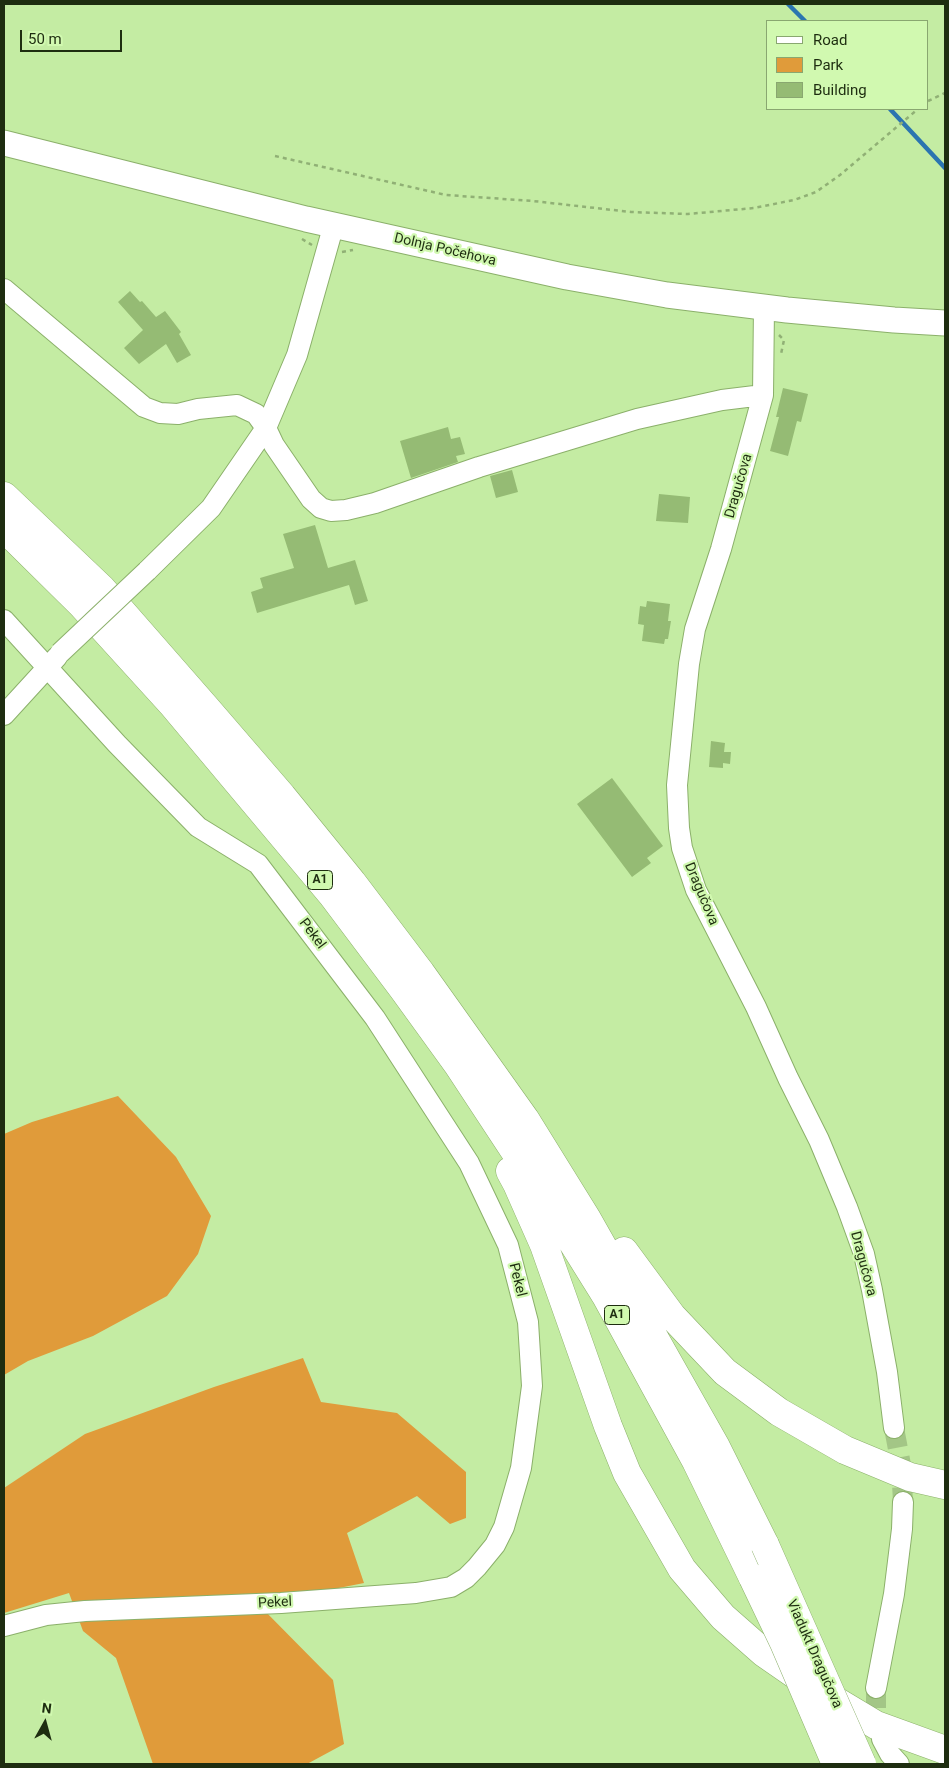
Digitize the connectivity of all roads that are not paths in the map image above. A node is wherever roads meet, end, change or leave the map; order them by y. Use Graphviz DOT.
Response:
graph roads {
  1 [pos="4,143"];
  2 [pos="334,224"];
  3 [pos="4,289"];
  4 [pos="764,307"];
  5 [pos="945,323"];
  6 [pos="763,395"];
  7 [pos="266,428"];
  8 [pos="4,496"];
  9 [pos="4,528"];
  10 [pos="4,620"];
  11 [pos="54,660"];
  12 [pos="4,715"];
  13 [pos="458,1065"];
  14 [pos="525,1119"];
  15 [pos="894,1428"];
  16 [pos="945,1485"];
  17 [pos="903,1502"];
  18 [pos="4,1626"];
  19 [pos="876,1688"];
  20 [pos="882,1740"];
  21 [pos="945,1750"];
  22 [pos="836,1764"];
  23 [pos="862,1764"];
  24 [pos="900,1764"];
  1 -- 2 [label="main road, Dolnja Počehova"];
  2 -- 4 [label="main road, Dolnja Počehova"];
  2 -- 7 [label="street"];
  3 -- 7 [label="street"];
  4 -- 5 [label="main road, Dolnja Počehova"];
  4 -- 6 [label="street, Dragučova"];
  6 -- 7 [label="street"];
  6 -- 15 [label="street, Dragučova"];
  7 -- 11 [label="street, bridge"];
  8 -- 14 [label="highway, A1"];
  9 -- 13 [label="highway, A1"];
  10 -- 11 [label="street, Pekel"];
  11 -- 12 [label="street"];
  11 -- 18 [label="street, Pekel"];
  13 -- 21 [label="highway"];
  13 -- 22 [label="highway, Viadukt Dragučova / A1, bridge"];
  14 -- 16 [label="highway"];
  14 -- 23 [label="highway, Viadukt Dragučova / A1, bridge"];
  17 -- 19 [label="street"];
  20 -- 24 [label="street"];
}
